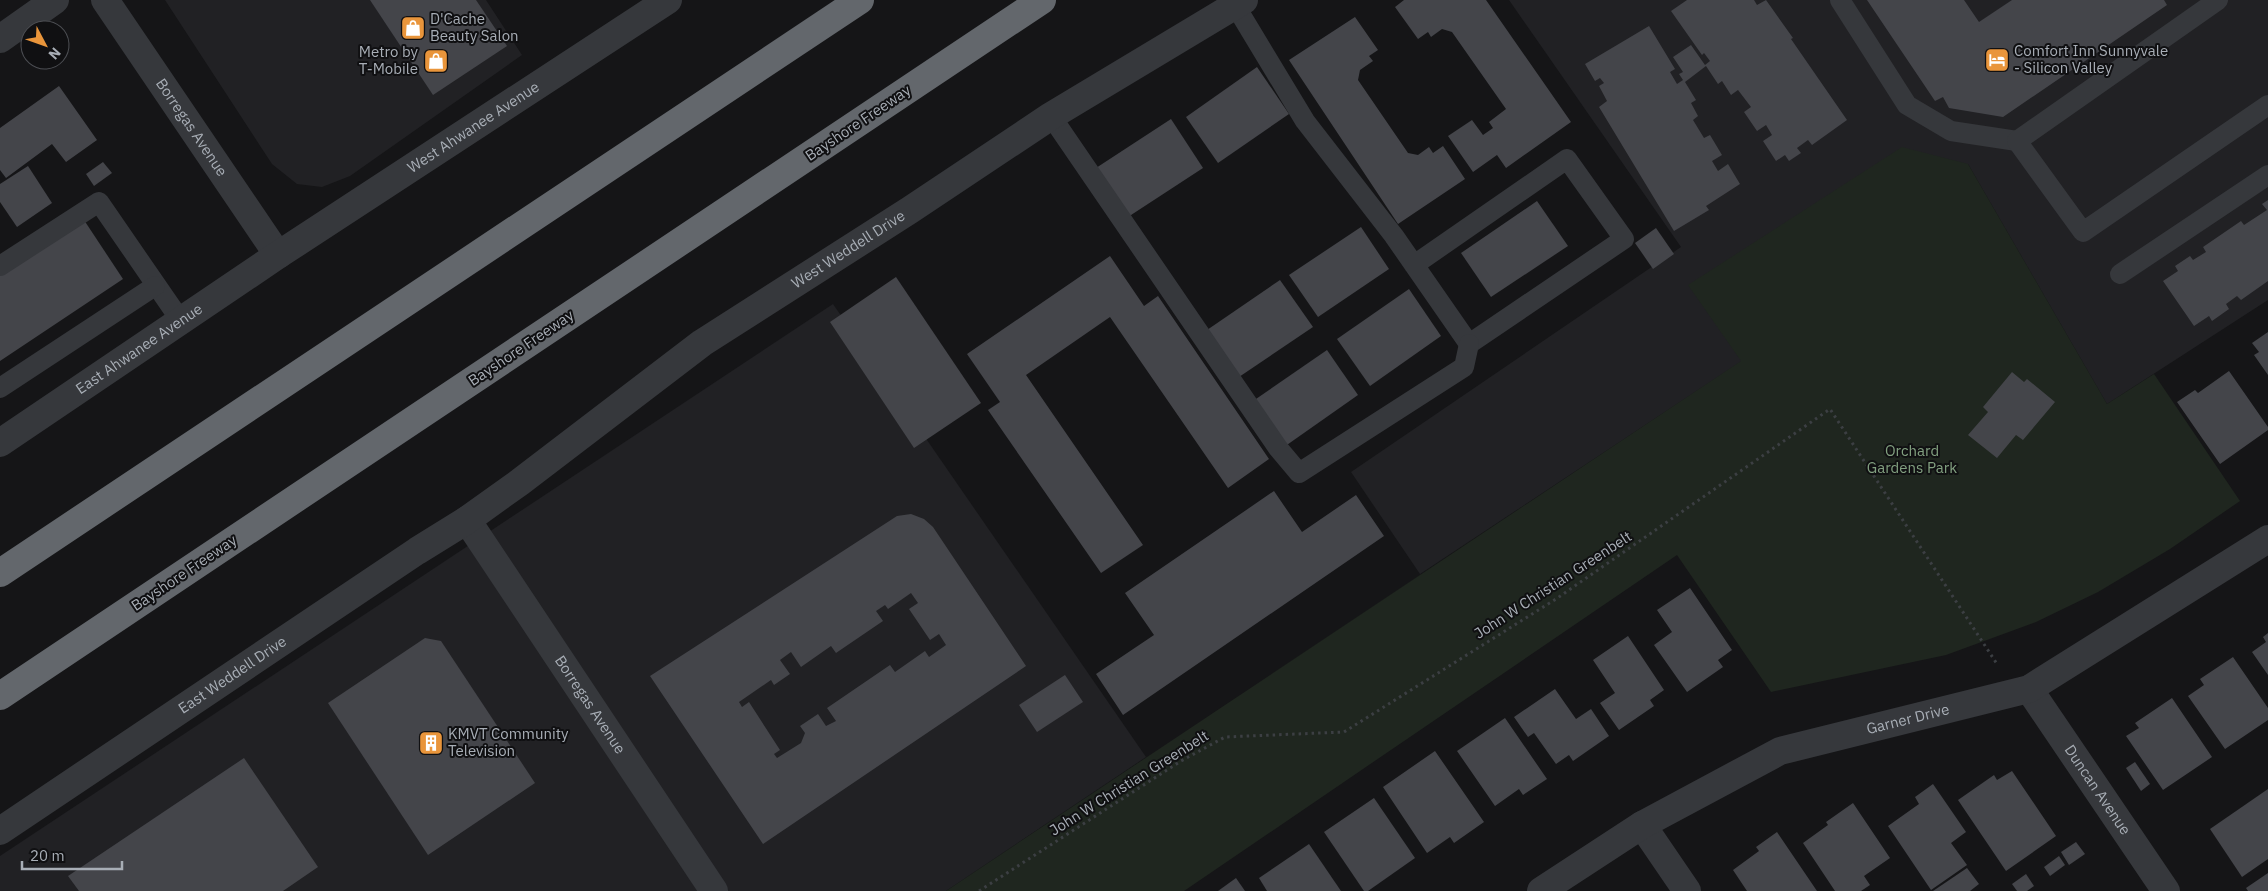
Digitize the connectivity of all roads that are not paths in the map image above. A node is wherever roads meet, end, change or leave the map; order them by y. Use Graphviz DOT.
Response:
graph roads {
  1 [pos="55,0"];
  2 [pos="105,0"];
  3 [pos="668,0"];
  4 [pos="860,0"];
  5 [pos="1042,0"];
  6 [pos="1840,0"];
  7 [pos="2218,0"];
  8 [pos="1240,3"];
  9 [pos="0,39"];
  10 [pos="2268,105"];
  11 [pos="1051,116"];
  12 [pos="2017,142"];
  13 [pos="2268,175"];
  14 [pos="278,254"];
  15 [pos="1414,265"];
  16 [pos="0,266"];
  17 [pos="2120,274"];
  18 [pos="155,286"];
  19 [pos="180,321"];
  20 [pos="1469,344"];
  21 [pos="0,388"];
  22 [pos="0,444"];
  23 [pos="467,520"];
  24 [pos="2268,539"];
  25 [pos="0,573"];
  26 [pos="2022,690"];
  27 [pos="0,696"];
  28 [pos="1642,825"];
  29 [pos="0,831"];
  30 [pos="714,891"];
  31 [pos="1541,891"];
  32 [pos="1687,891"];
  33 [pos="2166,891"];
  1 -- 9 [label="street"];
  2 -- 14 [label="street, Borregas Avenue"];
  3 -- 14 [label="street, West Ahwanee Avenue"];
  4 -- 25 [label="highway"];
  5 -- 27 [label="highway, Bayshore Freeway"];
  6 -- 12 [label="lane"];
  7 -- 12 [label="lane"];
  8 -- 11 [label="street, West Weddell Drive"];
  8 -- 15 [label="lane"];
  10 -- 12 [label="lane"];
  11 -- 20 [label="lane"];
  11 -- 23 [label="street, West Weddell Drive"];
  13 -- 17 [label="lane"];
  14 -- 19 [label="street, East Ahwanee Avenue"];
  15 -- 20 [label="lane"];
  15 -- 20 [label="lane"];
  16 -- 18 [label="lane"];
  18 -- 19 [label="lane"];
  18 -- 21 [label="lane"];
  19 -- 22 [label="street, East Ahwanee Avenue"];
  23 -- 29 [label="street, East Weddell Drive"];
  23 -- 30 [label="street, Borregas Avenue"];
  24 -- 26 [label="street, Garner Drive"];
  26 -- 28 [label="street, Garner Drive"];
  26 -- 33 [label="street, Duncan Avenue"];
  28 -- 31 [label="street, Garner Drive"];
  28 -- 32 [label="street"];
}
